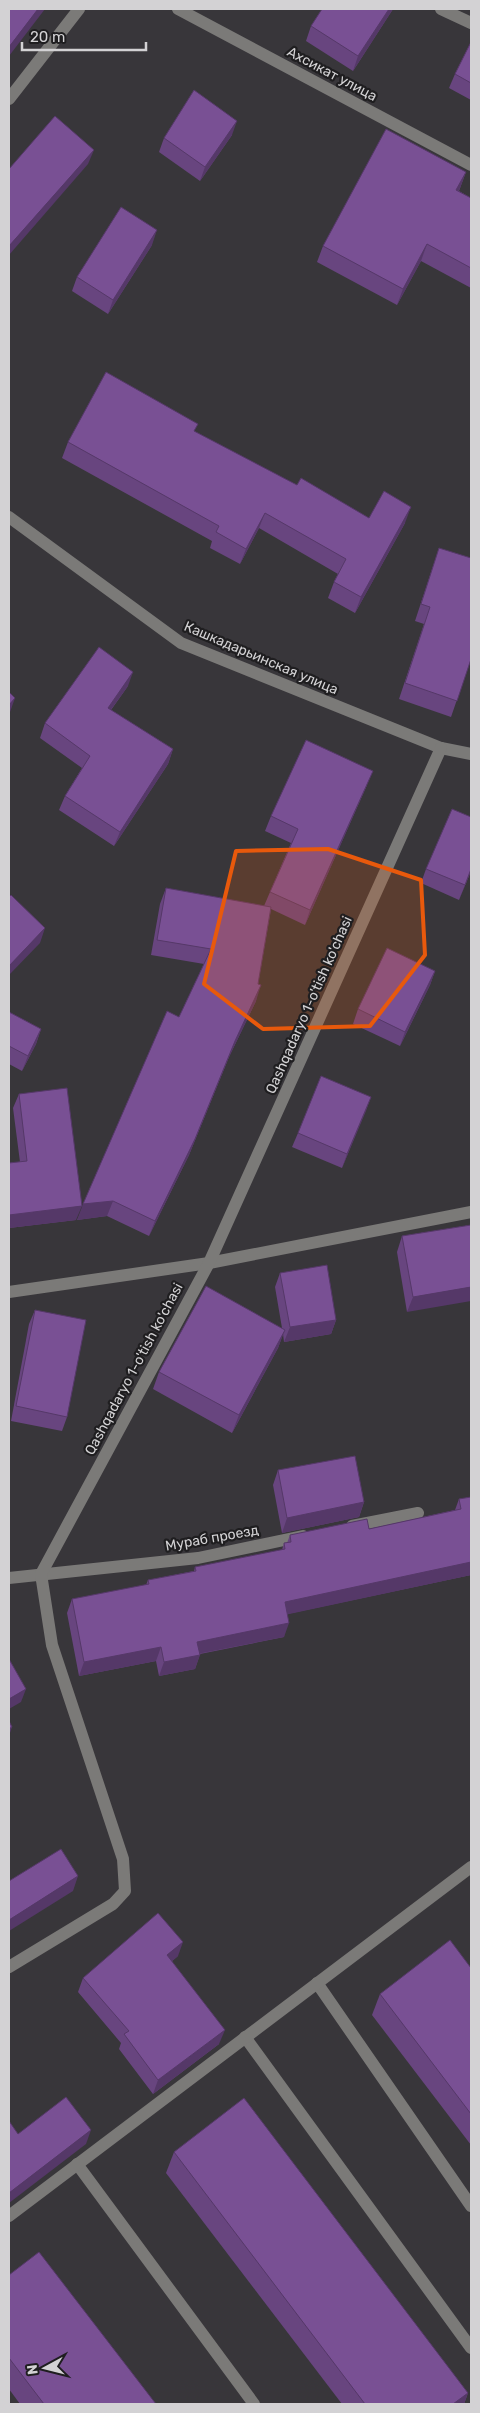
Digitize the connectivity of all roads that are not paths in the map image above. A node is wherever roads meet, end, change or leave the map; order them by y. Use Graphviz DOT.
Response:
graph roads {
  1 [pos="79,9"];
  2 [pos="178,9"];
  3 [pos="441,9"];
  4 [pos="471,23"];
  5 [pos="9,99"];
  6 [pos="471,165"];
  7 [pos="9,517"];
  8 [pos="441,748"];
  9 [pos="471,754"];
  10 [pos="471,1212"];
  11 [pos="209,1263"];
  12 [pos="9,1292"];
  13 [pos="418,1513"];
  14 [pos="341,1529"];
  15 [pos="313,1534"];
  16 [pos="41,1574"];
  17 [pos="9,1578"];
  18 [pos="471,1867"];
  19 [pos="9,1966"];
  20 [pos="317,1983"];
  21 [pos="245,2037"];
  22 [pos="77,2164"];
  23 [pos="471,2206"];
  24 [pos="9,2216"];
  25 [pos="471,2348"];
  26 [pos="254,2404"];
  1 -- 5 [label="street"];
  2 -- 6 [label="street, Ахсикат улица"];
  3 -- 4 [label="street"];
  7 -- 8 [label="street, Кашкадарьинская улица"];
  8 -- 9 [label="street, Кашкадарьинская улица"];
  8 -- 11 [label="street, Qashqadaryo 1-o'tish ko'chasi"];
  10 -- 11 [label="street"];
  11 -- 12 [label="street"];
  11 -- 16 [label="street, Qashqadaryo 1-o'tish ko'chasi"];
  13 -- 14 [label="street"];
  15 -- 16 [label="street, Мураб проезд"];
  16 -- 17 [label="street, Мураб проезд"];
  16 -- 19 [label="street"];
  18 -- 20 [label="street"];
  20 -- 21 [label="street"];
  20 -- 23 [label="street"];
  21 -- 22 [label="street"];
  21 -- 25 [label="street"];
  22 -- 24 [label="street"];
  22 -- 26 [label="street"];
}
